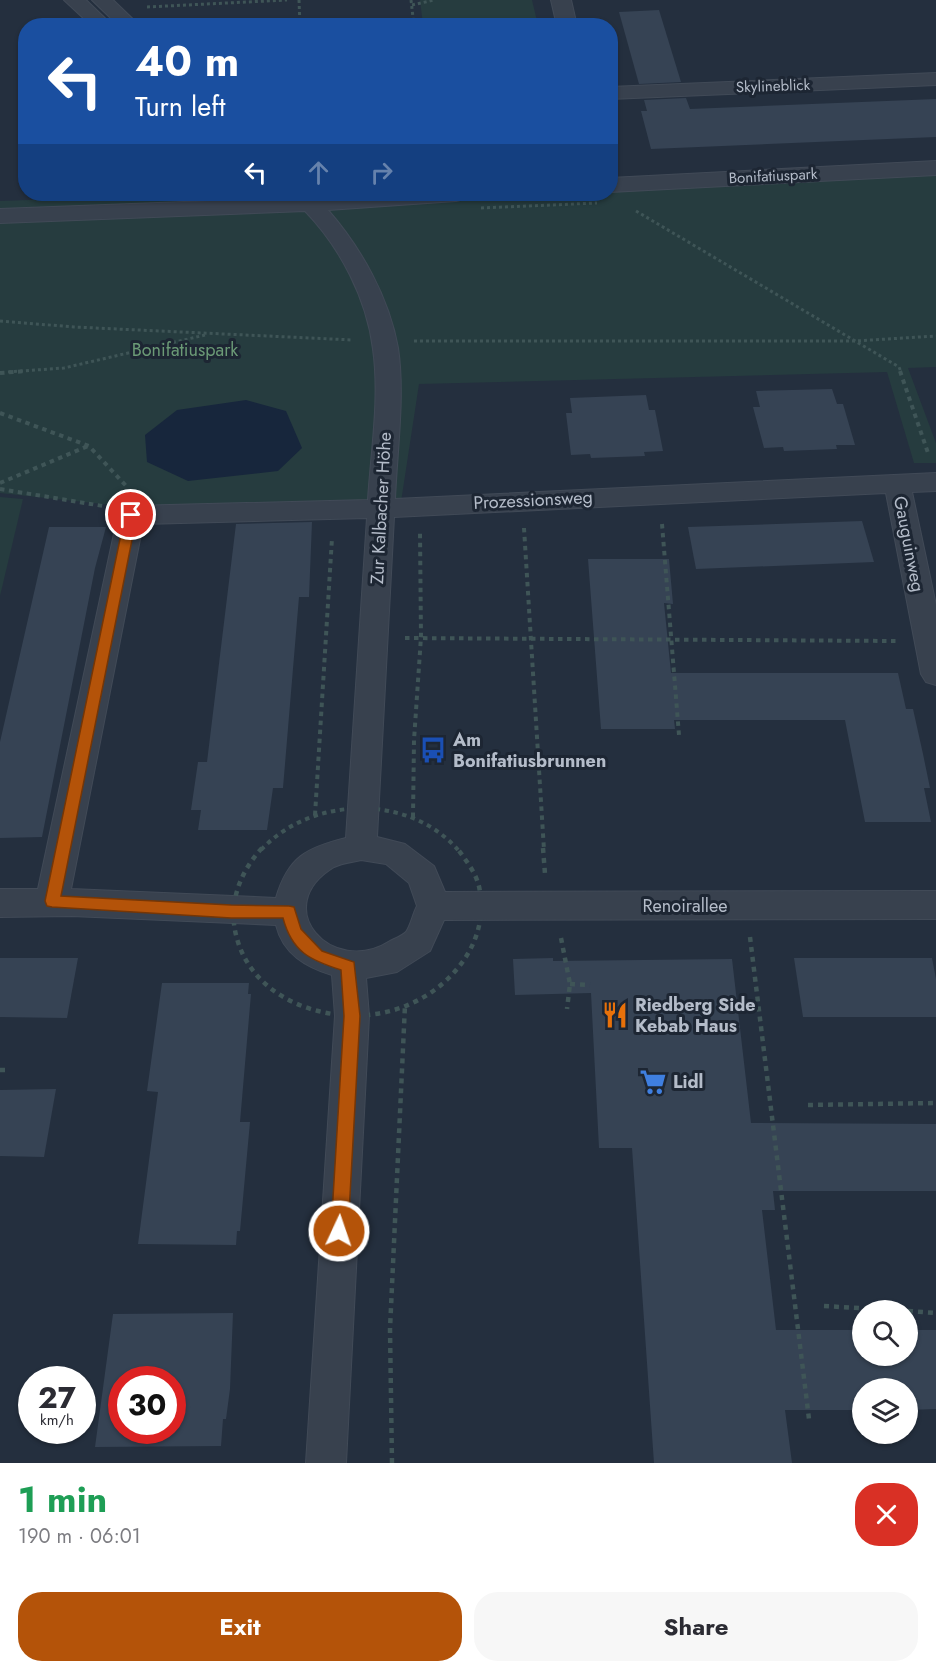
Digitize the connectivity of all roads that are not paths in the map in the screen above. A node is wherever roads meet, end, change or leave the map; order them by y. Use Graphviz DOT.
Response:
graph roads {
  1 [pos="74,0"];
  2 [pos="102,0"];
  3 [pos="561,0"];
  4 [pos="95,18"];
  5 [pos="122,18"];
  6 [pos="565,18"];
  7 [pos="936,79"];
  8 [pos="618,93"];
  9 [pos="936,168"];
  10 [pos="618,185"];
  11 [pos="269,201"];
  12 [pos="307,201"];
  13 [pos="0,216"];
  14 [pos="936,482"];
  15 [pos="897,484"];
  16 [pos="381,509"];
  17 [pos="936,674"];
  18 [pos="361,847"];
  19 [pos="52,901"];
  20 [pos="0,903"];
  21 [pos="936,905"];
  22 [pos="433,906"];
  23 [pos="289,912"];
  24 [pos="348,966"];
  25 [pos="326,1463"];
  1 -- 4 [label="street"];
  2 -- 5 [label="street"];
  3 -- 6 [label="street"];
  7 -- 8 [label="street, Skylineblick"];
  9 -- 10 [label="street, Bonifatiuspark"];
  11 -- 13 [label="street"];
  12 -- 16 [label="street, Zur Kalbacher Höhe"];
  14 -- 15 [label="street, Prozessionsweg"];
  15 -- 16 [label="street, Prozessionsweg"];
  15 -- 17 [label="street, Gauguinweg"];
  16 -- 18 [label="street, Zur Kalbacher Höhe"];
  16 -- 19 [label="street, Prozessionsweg"];
  18 -- 22 [label="street"];
  18 -- 23 [label="street"];
  19 -- 20 [label="street"];
  19 -- 23 [label="street"];
  21 -- 22 [label="street, Renoirallee"];
  22 -- 24 [label="street"];
  23 -- 24 [label="street"];
  24 -- 25 [label="street"];
}
